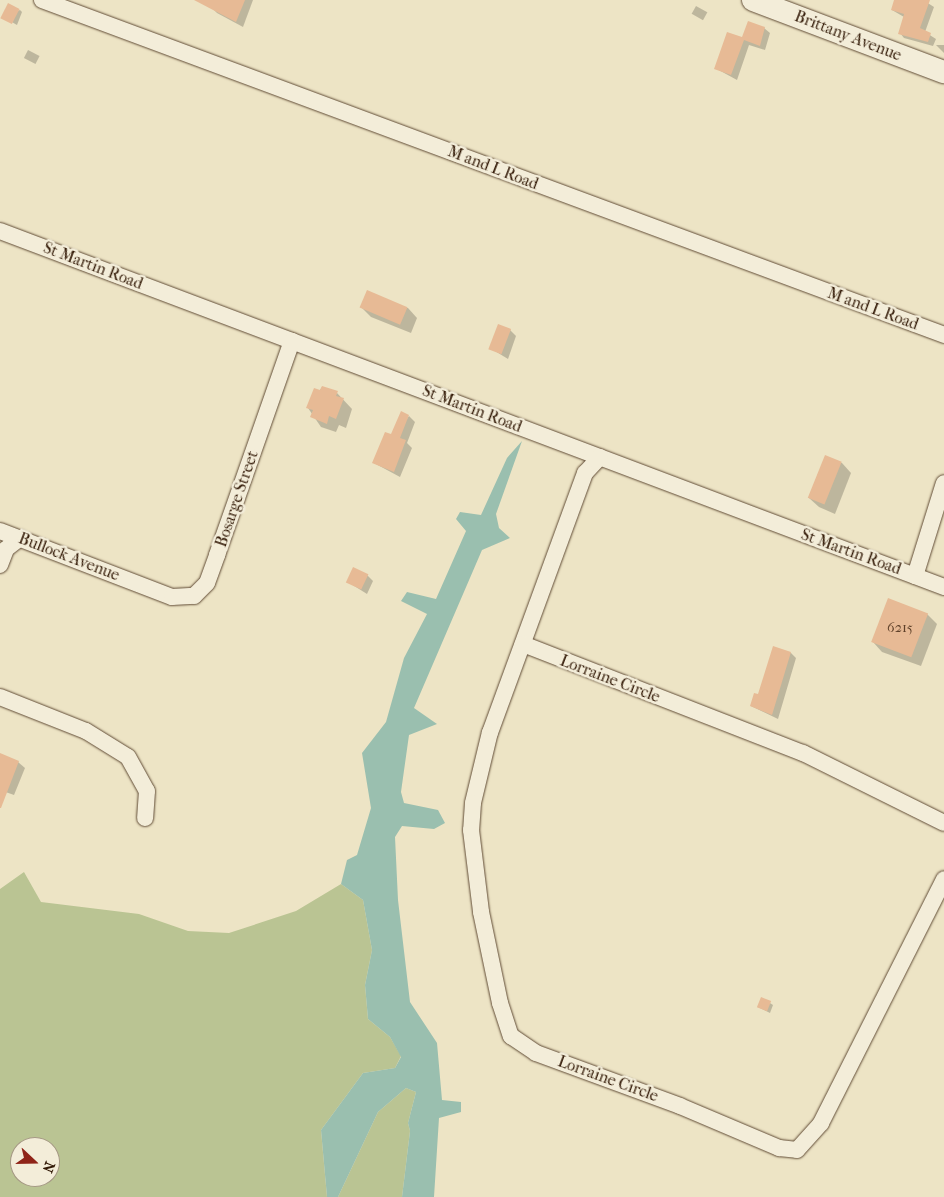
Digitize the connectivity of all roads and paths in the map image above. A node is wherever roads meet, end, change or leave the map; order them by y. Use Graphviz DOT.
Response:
graph roads {
  1 [pos="42,0"];
  2 [pos="753,0"];
  3 [pos="944,72"];
  4 [pos="0,231"];
  5 [pos="944,335"];
  6 [pos="292,341"];
  7 [pos="600,457"];
  8 [pos="944,483"];
  9 [pos="0,531"];
  10 [pos="20,538"];
  11 [pos="0,565"];
  12 [pos="915,576"];
  13 [pos="138,584"];
  14 [pos="944,587"];
  15 [pos="523,644"];
  16 [pos="0,698"];
  17 [pos="145,818"];
  18 [pos="944,823"];
  19 [pos="944,879"];
  1 -- 5 [label="street, M and L Road"];
  2 -- 3 [label="street, Brittany Avenue"];
  4 -- 6 [label="street, St Martin Road"];
  6 -- 7 [label="street, St Martin Road"];
  6 -- 13 [label="street, Bosarge Street"];
  7 -- 12 [label="street, St Martin Road"];
  7 -- 15 [label="street, Lorraine Circle"];
  8 -- 12 [label="street"];
  9 -- 10 [label="street, Bullock Avenue"];
  10 -- 11 [label="street"];
  10 -- 13 [label="street, Bullock Avenue"];
  12 -- 14 [label="street, St Martin Road"];
  15 -- 18 [label="street, Lorraine Circle"];
  15 -- 19 [label="street, Lorraine Circle"];
  16 -- 17 [label="street"];
}
